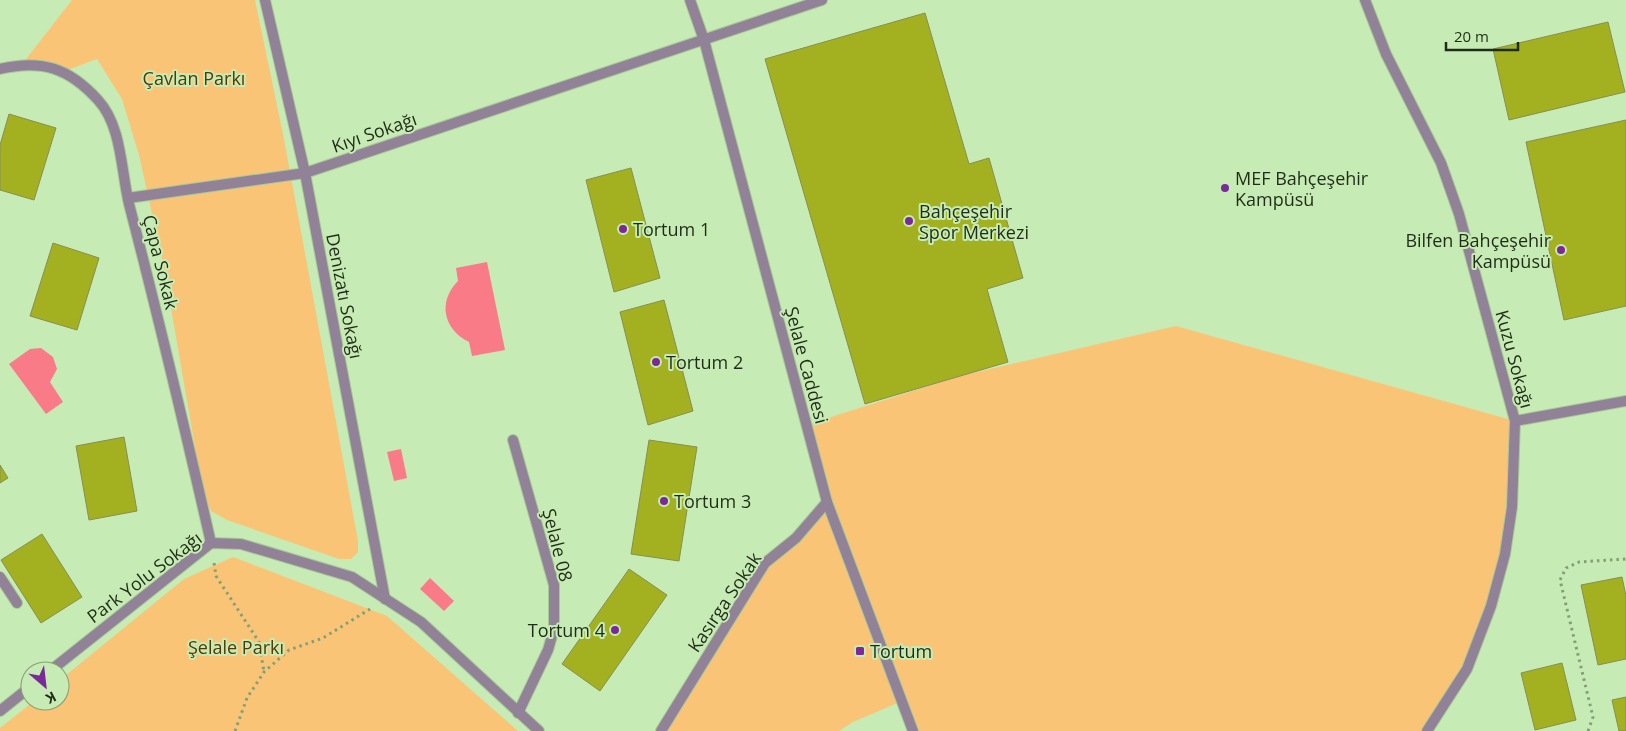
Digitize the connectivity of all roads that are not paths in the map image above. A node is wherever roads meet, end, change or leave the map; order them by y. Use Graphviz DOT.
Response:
graph roads {
  1 [pos="265,0"];
  2 [pos="690,0"];
  3 [pos="822,0"];
  4 [pos="1365,0"];
  5 [pos="704,40"];
  6 [pos="0,68"];
  7 [pos="305,173"];
  8 [pos="128,198"];
  9 [pos="1626,400"];
  10 [pos="1515,421"];
  11 [pos="513,440"];
  12 [pos="827,502"];
  13 [pos="211,543"];
  14 [pos="0,577"];
  15 [pos="385,599"];
  16 [pos="17,603"];
  17 [pos="63,661"];
  18 [pos="20,695"];
  19 [pos="0,711"];
  20 [pos="518,713"];
  21 [pos="539,731"];
  22 [pos="661,731"];
  23 [pos="913,731"];
  24 [pos="1427,731"];
  1 -- 7 [label="street, Denizatı Sokağı"];
  2 -- 5 [label="street, Şelale Caddesi"];
  3 -- 5 [label="street, Kıyı Sokağı"];
  4 -- 10 [label="street, Kuzu Sokağı"];
  5 -- 7 [label="street, Kıyı Sokağı"];
  5 -- 12 [label="street, Şelale Caddesi"];
  6 -- 8 [label="street, Çapa Sokak"];
  7 -- 8 [label="street, Kıyı Sokağı"];
  7 -- 15 [label="street, Denizatı Sokağı"];
  8 -- 13 [label="street, Çapa Sokak"];
  9 -- 10 [label="street"];
  10 -- 24 [label="street, Kuzu Sokağı"];
  11 -- 20 [label="street, Şelale 08"];
  12 -- 22 [label="street, Kasırga Sokak"];
  12 -- 23 [label="street, Şelale Caddesi"];
  13 -- 15 [label="street, Park Yolu Sokağı"];
  13 -- 17 [label="street, Park Yolu Sokağı"];
  14 -- 16 [label="street"];
  15 -- 20 [label="street, Park Yolu Sokağı"];
  18 -- 19 [label="street"];
  20 -- 21 [label="street, Park Yolu Sokağı"];
}
